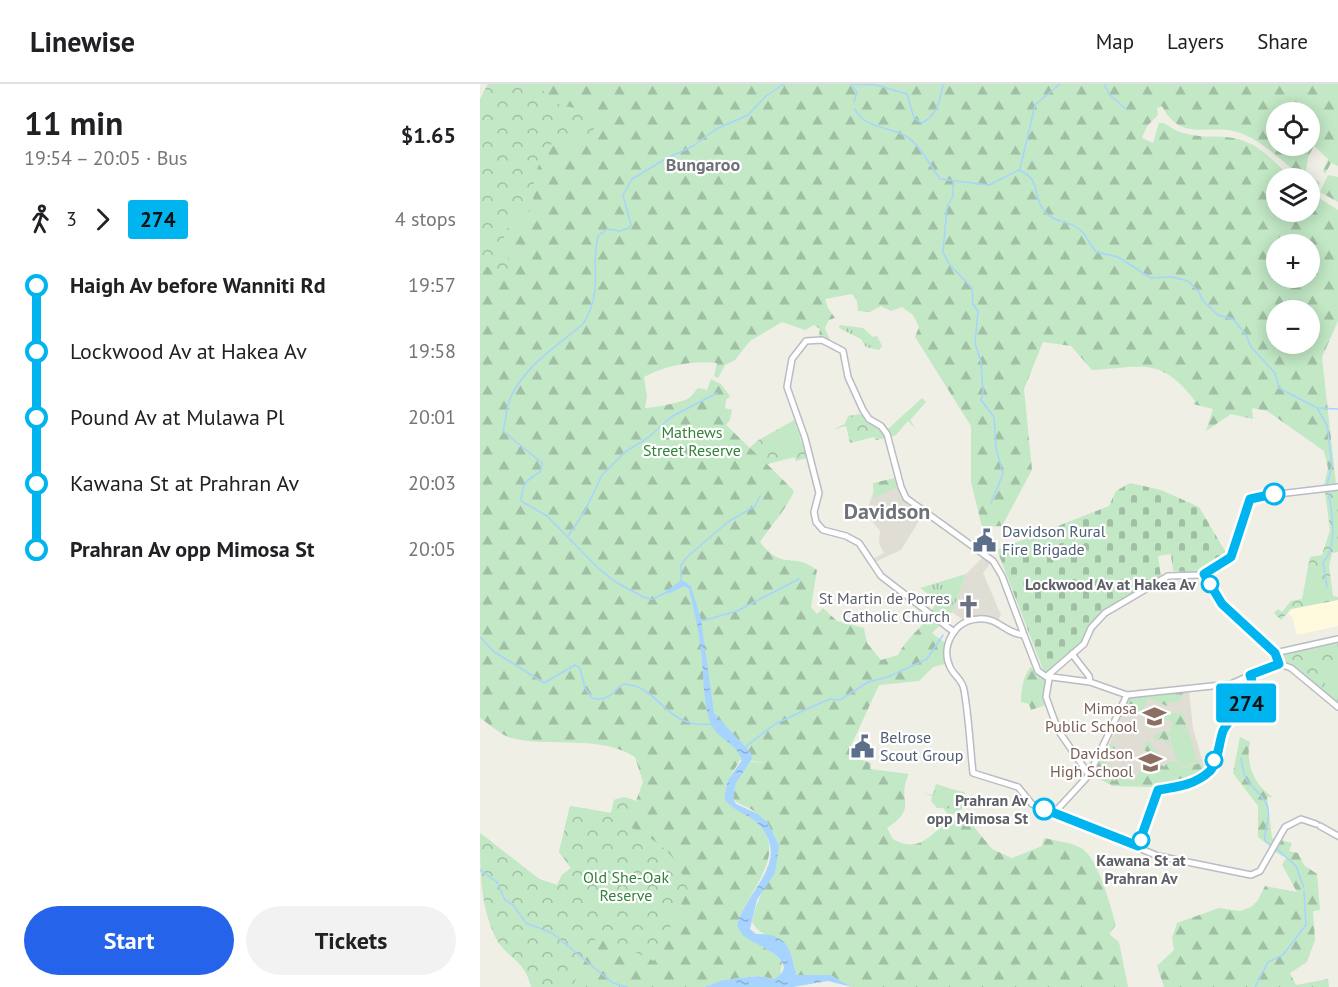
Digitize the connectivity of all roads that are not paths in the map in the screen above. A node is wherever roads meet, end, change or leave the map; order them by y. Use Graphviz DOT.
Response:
graph roads {
  1 [pos="1338,487"];
  2 [pos="1204,574"];
  3 [pos="954,632"];
  4 [pos="1023,634"];
  5 [pos="1338,639"];
  6 [pos="1275,653"];
  7 [pos="1072,654"];
  8 [pos="1279,664"];
  9 [pos="1050,676"];
  10 [pos="1090,682"];
  11 [pos="1127,695"];
  12 [pos="1338,707"];
  13 [pos="1089,775"];
  14 [pos="1053,813"];
  15 [pos="1338,836"];
  1 -- 2 [label="street"];
  2 -- 6 [label="street"];
  2 -- 7 [label="street"];
  3 -- 4 [label="street"];
  3 -- 4 [label="street"];
  3 -- 14 [label="street"];
  4 -- 9 [label="street"];
  5 -- 6 [label="street"];
  6 -- 8 [label="street"];
  7 -- 9 [label="street"];
  7 -- 10 [label="street"];
  8 -- 11 [label="street"];
  8 -- 12 [label="street"];
  9 -- 10 [label="street"];
  9 -- 13 [label="street"];
  10 -- 11 [label="street"];
  11 -- 13 [label="street"];
  13 -- 14 [label="street"];
  14 -- 15 [label="street"];
}
